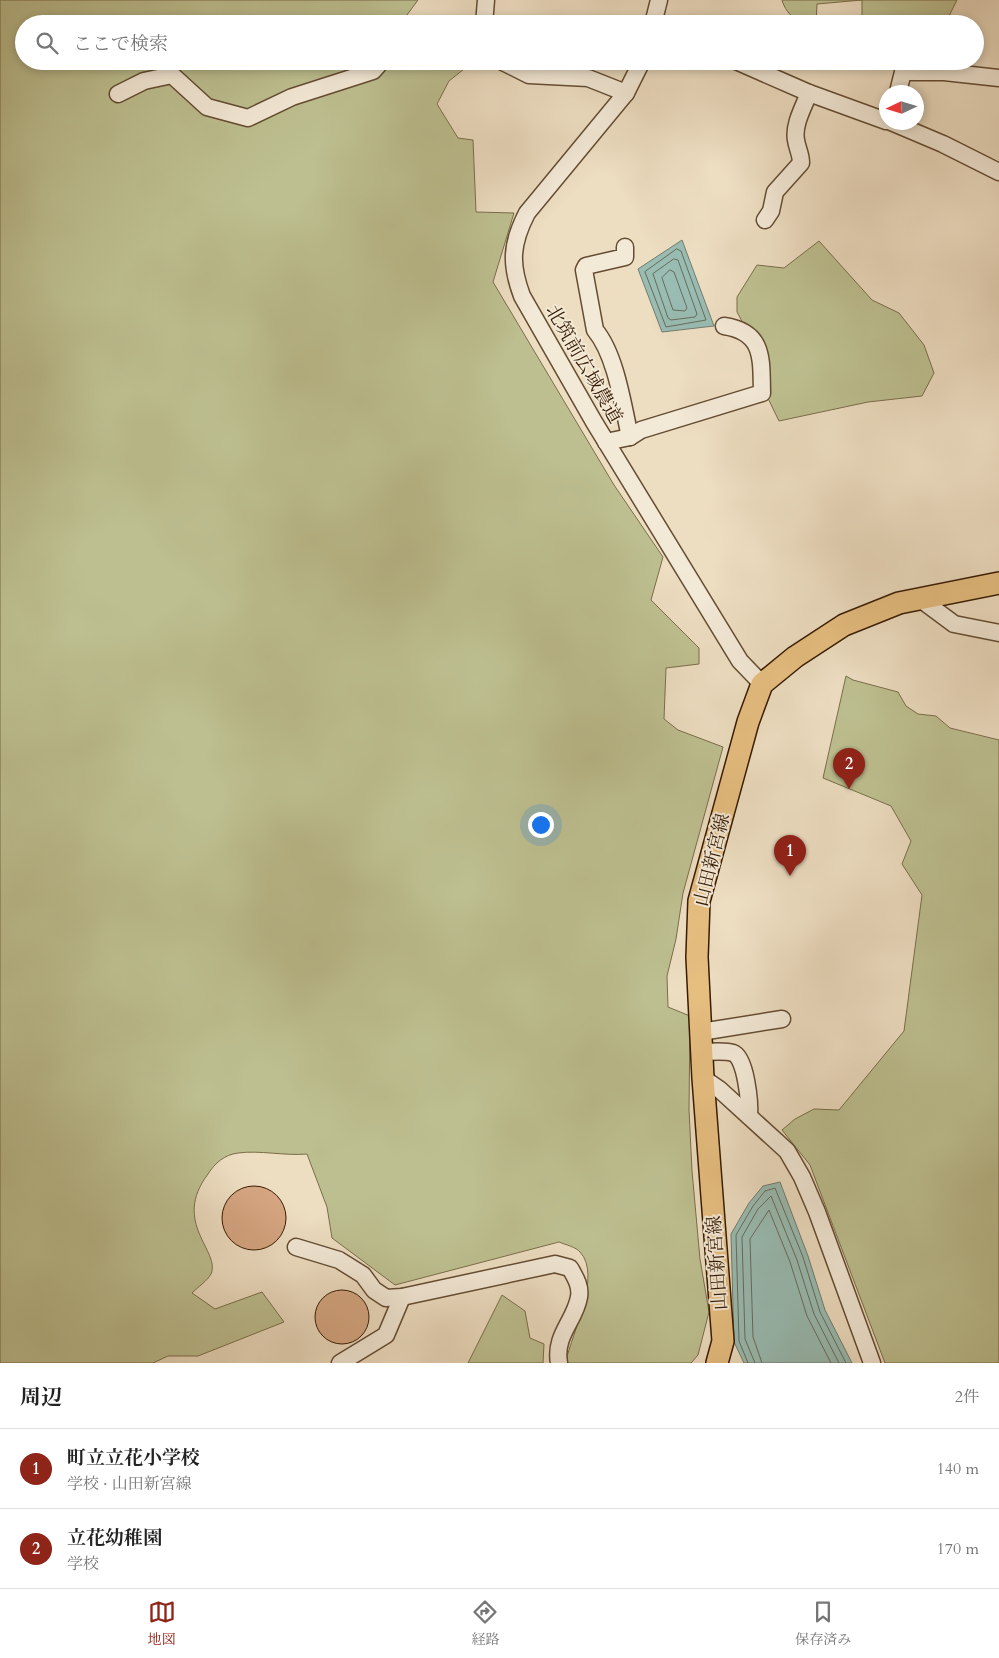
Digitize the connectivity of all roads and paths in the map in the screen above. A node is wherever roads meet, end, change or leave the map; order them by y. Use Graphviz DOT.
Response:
graph roads {
  1 [pos="486,0"];
  2 [pos="659,0"];
  3 [pos="485,15"];
  4 [pos="656,15"];
  5 [pos="374,70"];
  6 [pos="518,70"];
  7 [pos="638,70"];
  8 [pos="757,70"];
  9 [pos="999,78"];
  10 [pos="900,85"];
  11 [pos="626,93"];
  12 [pos="809,93"];
  13 [pos="118,94"];
  14 [pos="879,118"];
  15 [pos="906,130"];
  16 [pos="999,172"];
  17 [pos="765,220"];
  18 [pos="625,247"];
  19 [pos="724,326"];
  20 [pos="630,437"];
  21 [pos="606,442"];
  22 [pos="999,582"];
  23 [pos="919,598"];
  24 [pos="999,634"];
  25 [pos="762,684"];
  26 [pos="782,1019"];
  27 [pos="701,1042"];
  28 [pos="703,1078"];
  29 [pos="749,1116"];
  30 [pos="296,1247"];
  31 [pos="402,1297"];
  32 [pos="340,1363"];
  33 [pos="559,1363"];
  34 [pos="717,1363"];
  35 [pos="872,1363"];
  1 -- 3 [label="street"];
  2 -- 4 [label="street"];
  5 -- 13 [label="street"];
  6 -- 11 [label="street"];
  7 -- 11 [label="street, 北筑前広域農道"];
  8 -- 12 [label="street"];
  9 -- 10 [label="street"];
  11 -- 21 [label="street, 北筑前広域農道"];
  12 -- 14 [label="street"];
  12 -- 17 [label="street"];
  15 -- 16 [label="street"];
  18 -- 20 [label="street"];
  19 -- 20 [label="street"];
  20 -- 21 [label="street"];
  21 -- 25 [label="street, 北筑前広域農道"];
  22 -- 23 [label="main road"];
  23 -- 24 [label="street"];
  23 -- 25 [label="main road"];
  25 -- 27 [label="main road, 山田新宮線"];
  26 -- 27 [label="street"];
  27 -- 28 [label="main road, 山田新宮線"];
  27 -- 29 [label="street"];
  28 -- 29 [label="street"];
  28 -- 34 [label="main road, 山田新宮線"];
  29 -- 35 [label="street"];
  30 -- 31 [label="street"];
  31 -- 32 [label="street"];
  31 -- 33 [label="street"];
}
